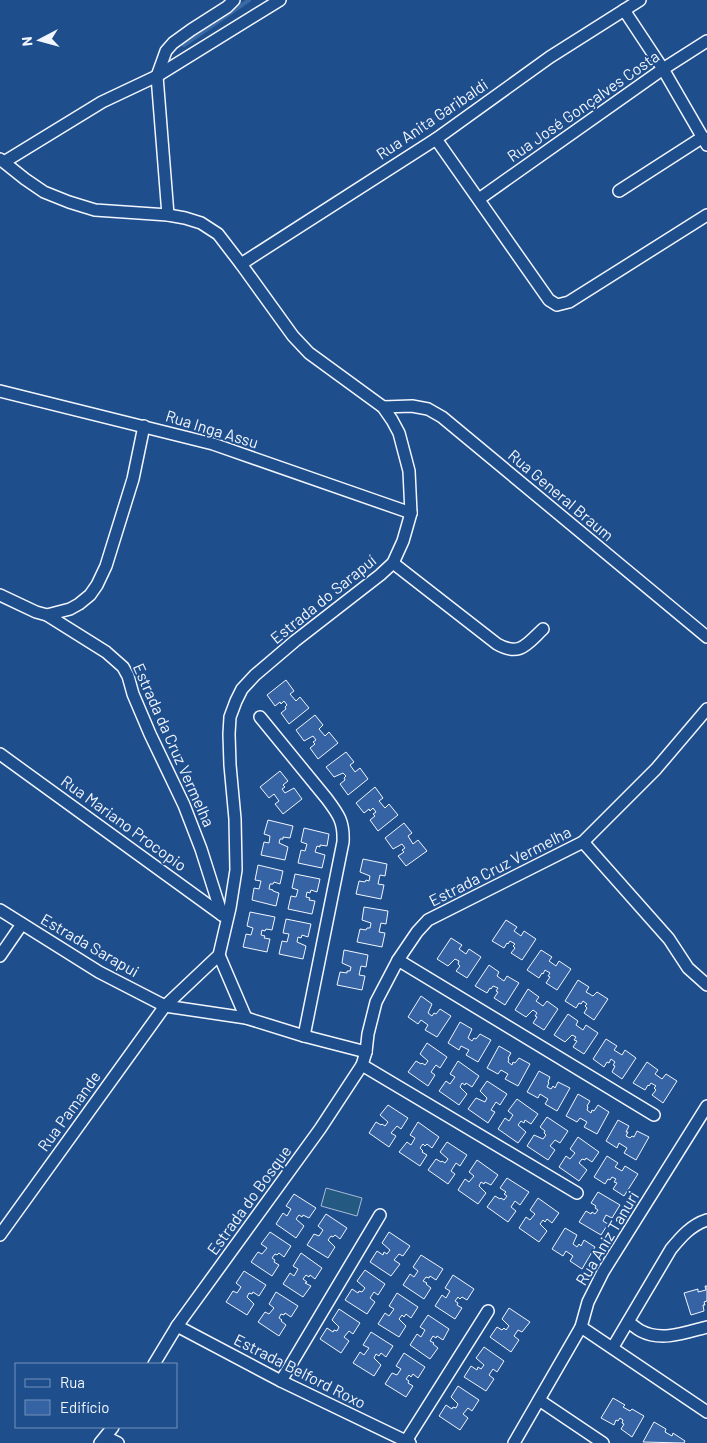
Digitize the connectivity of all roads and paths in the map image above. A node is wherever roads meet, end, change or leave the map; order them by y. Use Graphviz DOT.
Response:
graph roads {
  1 [pos="234,0"];
  2 [pos="280,0"];
  3 [pos="640,0"];
  4 [pos="624,10"];
  5 [pos="707,41"];
  6 [pos="663,69"];
  7 [pos="157,76"];
  8 [pos="704,134"];
  9 [pos="436,139"];
  10 [pos="2,160"];
  11 [pos="619,190"];
  12 [pos="479,199"];
  13 [pos="168,215"];
  14 [pos="707,215"];
  15 [pos="241,264"];
  16 [pos="0,390"];
  17 [pos="383,407"];
  18 [pos="144,426"];
  19 [pos="411,513"];
  20 [pos="393,563"];
  21 [pos="0,595"];
  22 [pos="47,615"];
  23 [pos="542,629"];
  24 [pos="707,637"];
  25 [pos="707,709"];
  26 [pos="260,717"];
  27 [pos="0,754"];
  28 [pos="583,842"];
  29 [pos="0,910"];
  30 [pos="225,917"];
  31 [pos="22,924"];
  32 [pos="218,955"];
  33 [pos="0,956"];
  34 [pos="398,960"];
  35 [pos="707,985"];
  36 [pos="165,1006"];
  37 [pos="246,1018"];
  38 [pos="304,1036"];
  39 [pos="366,1052"];
  40 [pos="362,1065"];
  41 [pos="707,1106"];
  42 [pos="654,1115"];
  43 [pos="577,1193"];
  44 [pos="380,1215"];
  45 [pos="707,1220"];
  46 [pos="0,1235"];
  47 [pos="488,1311"];
  48 [pos="628,1322"];
  49 [pos="177,1326"];
  50 [pos="581,1327"];
  51 [pos="707,1327"];
  52 [pos="613,1348"];
  53 [pos="155,1363"];
  54 [pos="281,1381"];
  55 [pos="539,1400"];
  56 [pos="707,1412"];
  57 [pos="112,1428"];
  58 [pos="103,1440"];
  59 [pos="401,1441"];
  60 [pos="118,1443"];
  61 [pos="514,1443"];
  62 [pos="603,1443"];
  1 -- 7 [label="street"];
  2 -- 7 [label="street"];
  3 -- 4 [label="street, Rua Anita Garibaldi"];
  4 -- 6 [label="street"];
  4 -- 9 [label="street, Rua Anita Garibaldi"];
  5 -- 6 [label="street, Rua José Gonçalves Costa"];
  6 -- 8 [label="street"];
  6 -- 12 [label="street, Rua José Gonçalves Costa"];
  7 -- 10 [label="street"];
  7 -- 13 [label="street"];
  8 -- 11 [label="street"];
  9 -- 12 [label="street"];
  9 -- 15 [label="street, Rua Anita Garibaldi"];
  10 -- 13 [label="street, Estrada do Sarapuí"];
  12 -- 14 [label="street"];
  13 -- 15 [label="street, Estrada do Sarapuí"];
  15 -- 17 [label="street, Estrada do Sarapuí"];
  16 -- 18 [label="street, Rua Inga Assu"];
  17 -- 19 [label="street, Estrada do Sarapuí"];
  17 -- 24 [label="street, Rua General Braum"];
  18 -- 19 [label="street, Rua Inga Assu"];
  18 -- 22 [label="street"];
  19 -- 20 [label="street, Estrada do Sarapuí"];
  20 -- 23 [label="street"];
  20 -- 30 [label="street, Estrada do Sarapuí"];
  21 -- 22 [label="street, Estrada da Cruz Vermelha"];
  22 -- 30 [label="street, Estrada da Cruz Vermelha"];
  25 -- 28 [label="street, Estrada Cruz Vermelha"];
  26 -- 38 [label="street"];
  27 -- 30 [label="street, Rua Mariano Procopio"];
  28 -- 34 [label="street, Estrada Cruz Vermelha"];
  28 -- 35 [label="street"];
  29 -- 31 [label="street, Estrada Sarapui"];
  30 -- 32 [label="street, Estrada do Sarapuí"];
  31 -- 33 [label="street"];
  31 -- 36 [label="street, Estrada Sarapui"];
  32 -- 36 [label="street"];
  32 -- 37 [label="street"];
  34 -- 39 [label="street, Estrada Cruz Vermelha"];
  34 -- 42 [label="street"];
  36 -- 37 [label="street"];
  36 -- 46 [label="street, Rua Pamande"];
  37 -- 38 [label="street"];
  38 -- 39 [label="street"];
  39 -- 40 [label="street, Estrada do Bosque"];
  40 -- 43 [label="street"];
  40 -- 49 [label="street, Estrada do Bosque"];
  41 -- 50 [label="street, Rua Aniz Tanuri"];
  44 -- 54 [label="street"];
  45 -- 48 [label="street"];
  47 -- 59 [label="street"];
  48 -- 51 [label="street"];
  48 -- 52 [label="street"];
  49 -- 53 [label="street, Estrada do Bosque"];
  49 -- 54 [label="street, Estrada Belford Roxo"];
  50 -- 52 [label="street"];
  50 -- 55 [label="street, Rua Aniz Tanuri"];
  52 -- 56 [label="street"];
  54 -- 59 [label="street, Estrada Belford Roxo"];
  55 -- 61 [label="street, Rua Aniz Tanuri"];
  55 -- 62 [label="street"];
  57 -- 58 [label="street"];
  58 -- 60 [label="street"];
}
